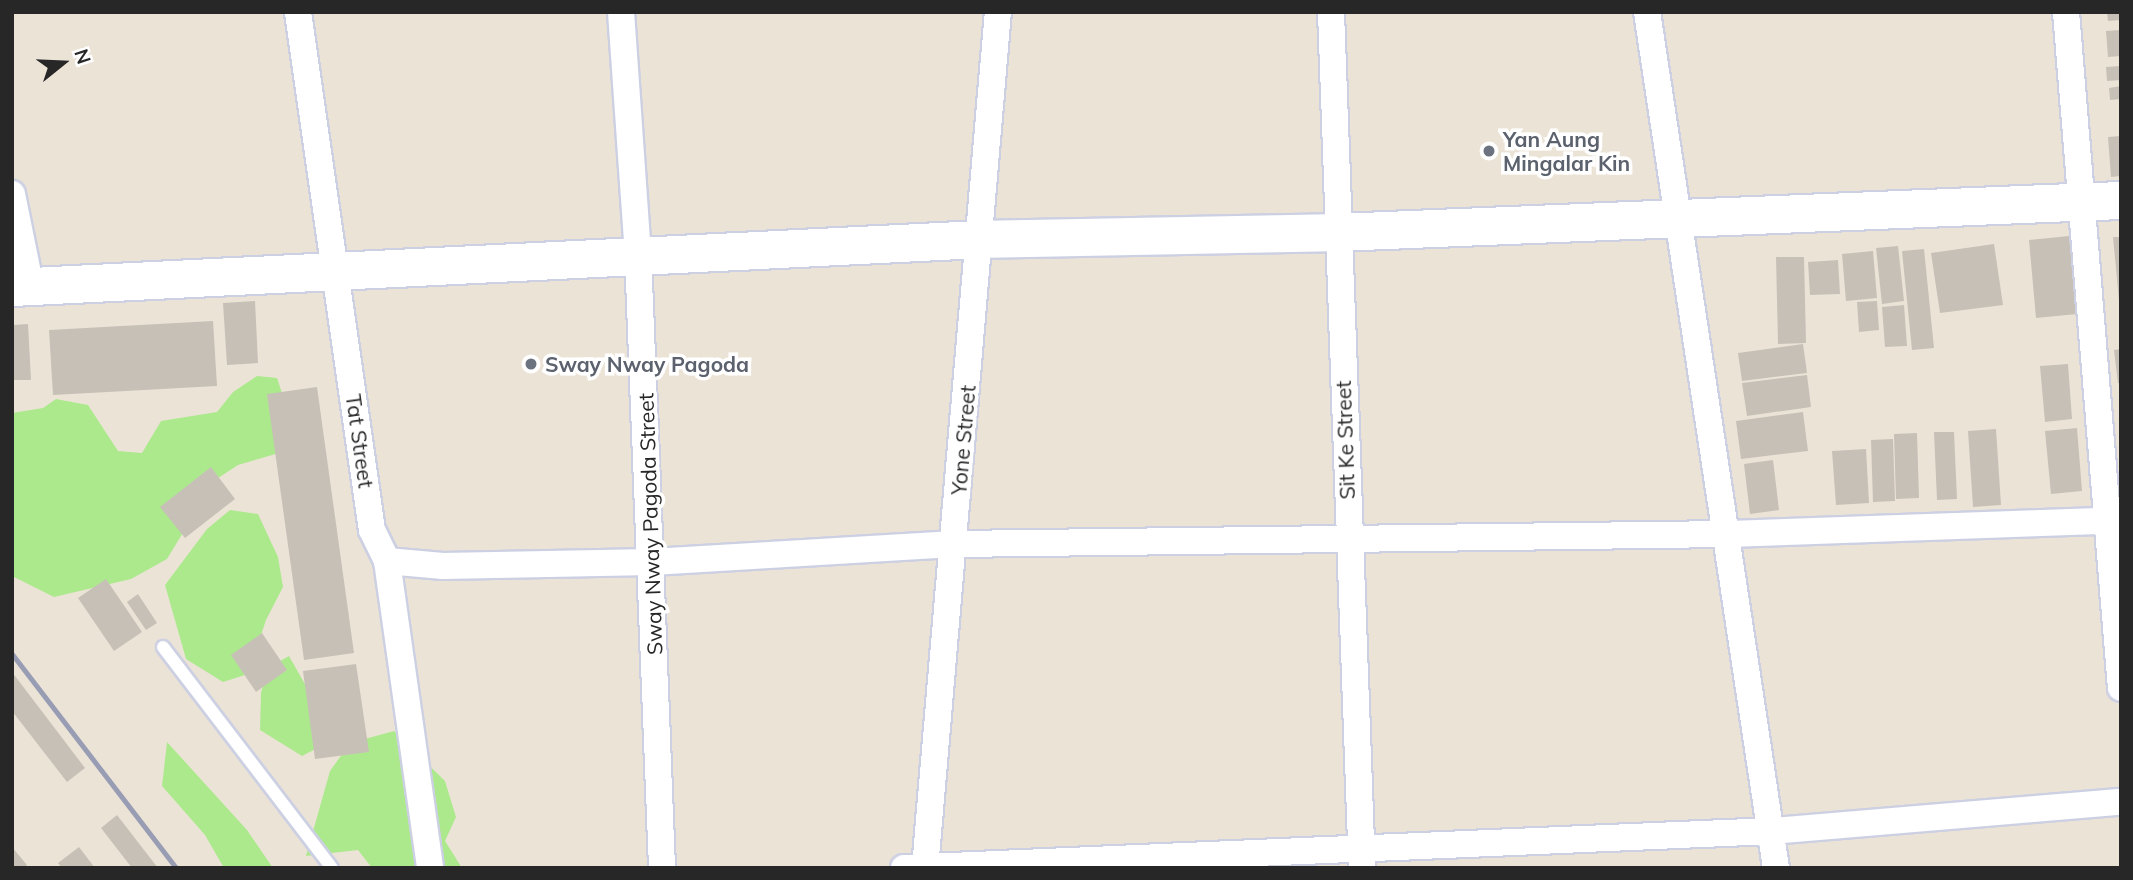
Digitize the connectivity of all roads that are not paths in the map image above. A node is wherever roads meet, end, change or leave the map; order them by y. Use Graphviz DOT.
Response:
graph roads {
  1 [pos="298,12"];
  2 [pos="621,12"];
  3 [pos="998,12"];
  4 [pos="1331,12"];
  5 [pos="1647,12"];
  6 [pos="2066,12"];
  7 [pos="12,194"];
  8 [pos="2121,200"];
  9 [pos="2078,202"];
  10 [pos="1677,220"];
  11 [pos="1337,232"];
  12 [pos="981,239"];
  13 [pos="638,254"];
  14 [pos="337,268"];
  15 [pos="22,288"];
  16 [pos="2112,520"];
  17 [pos="1728,534"];
  18 [pos="1349,537"];
  19 [pos="954,544"];
  20 [pos="387,561"];
  21 [pos="652,562"];
  22 [pos="163,647"];
  23 [pos="2121,688"];
  24 [pos="2121,802"];
  25 [pos="1772,831"];
  26 [pos="1362,860"];
  27 [pos="918,867"];
  28 [pos="332,868"];
  29 [pos="430,868"];
  30 [pos="663,868"];
  31 [pos="1776,868"];
  1 -- 14 [label="street, Tat Street"];
  2 -- 13 [label="street, Sway Nway Pagoda Street"];
  3 -- 12 [label="street, Yone Street"];
  4 -- 11 [label="street, Sit Ke Street"];
  5 -- 10 [label="street"];
  6 -- 9 [label="street"];
  7 -- 15 [label="street"];
  8 -- 9 [label="street"];
  9 -- 10 [label="street"];
  9 -- 16 [label="street"];
  10 -- 11 [label="street"];
  10 -- 17 [label="street"];
  11 -- 12 [label="street"];
  11 -- 18 [label="street, Sit Ke Street"];
  12 -- 13 [label="street"];
  12 -- 19 [label="street, Yone Street"];
  13 -- 14 [label="street"];
  13 -- 21 [label="street, Sway Nway Pagoda Street"];
  14 -- 15 [label="street"];
  14 -- 20 [label="street, Tat Street"];
  16 -- 17 [label="street"];
  16 -- 23 [label="street"];
  17 -- 18 [label="street"];
  17 -- 25 [label="street"];
  18 -- 19 [label="street"];
  18 -- 26 [label="street, Sit Ke Street"];
  19 -- 21 [label="street"];
  19 -- 27 [label="street, Yone Street"];
  20 -- 21 [label="street"];
  20 -- 29 [label="street, Tat Street"];
  21 -- 30 [label="street, Sway Nway Pagoda Street"];
  22 -- 28 [label="lane"];
  24 -- 25 [label="street"];
  25 -- 26 [label="street"];
  25 -- 31 [label="street"];
  26 -- 27 [label="street"];
}
